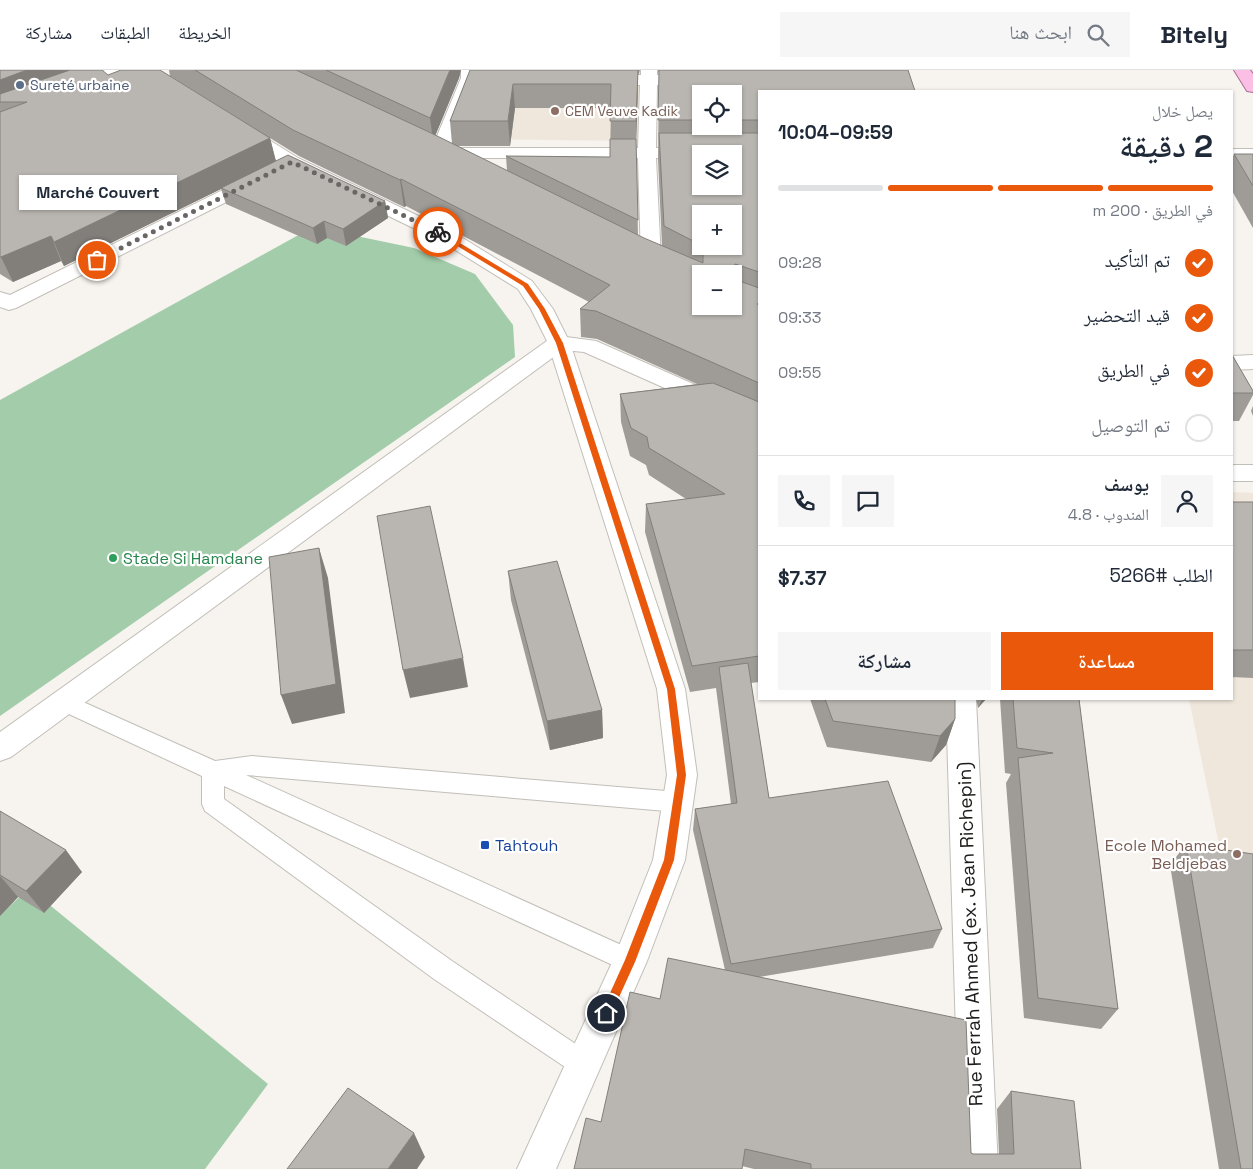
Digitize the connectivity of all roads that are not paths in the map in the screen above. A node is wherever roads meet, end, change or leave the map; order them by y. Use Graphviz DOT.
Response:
graph roads {
  1 [pos="121,70"];
  2 [pos="1242,70"];
  3 [pos="469,74"];
  4 [pos="649,75"];
  5 [pos="488,78"];
  6 [pos="583,80"];
  7 [pos="709,80"];
  8 [pos="1253,86"];
  9 [pos="0,114"];
  10 [pos="219,116"];
  11 [pos="422,144"];
  12 [pos="440,153"];
  13 [pos="647,153"];
  14 [pos="758,153"];
  15 [pos="1233,154"];
  16 [pos="1253,154"];
  17 [pos="292,162"];
  18 [pos="475,170"];
  19 [pos="634,251"];
  20 [pos="0,298"];
  21 [pos="559,343"];
  22 [pos="1233,362"];
  23 [pos="1253,362"];
  24 [pos="758,422"];
  25 [pos="1233,473"];
  26 [pos="1253,473"];
  27 [pos="961,700"];
  28 [pos="64,702"];
  29 [pos="0,748"];
  30 [pos="213,771"];
  31 [pos="678,802"];
  32 [pos="630,962"];
  33 [pos="583,1064"];
  34 [pos="536,1169"];
  35 [pos="978,1169"];
  1 -- 9 [label="street"];
  2 -- 8 [label="main road"];
  3 -- 5 [label="street"];
  3 -- 12 [label="street"];
  4 -- 6 [label="street"];
  4 -- 7 [label="street"];
  4 -- 13 [label="street"];
  10 -- 17 [label="street"];
  11 -- 12 [label="street"];
  12 -- 13 [label="street"];
  12 -- 18 [label="street"];
  13 -- 14 [label="street"];
  13 -- 19 [label="street"];
  15 -- 16 [label="street"];
  17 -- 20 [label="street"];
  17 -- 21 [label="street"];
  21 -- 24 [label="street"];
  21 -- 28 [label="street"];
  21 -- 31 [label="street"];
  22 -- 23 [label="street"];
  25 -- 26 [label="street"];
  27 -- 35 [label="street, Rue Ferrah Ahmed (ex. Jean Richepin)"];
  28 -- 29 [label="street"];
  28 -- 30 [label="lane"];
  30 -- 31 [label="lane"];
  30 -- 32 [label="lane"];
  30 -- 33 [label="lane"];
  31 -- 32 [label="street"];
  32 -- 33 [label="street"];
  33 -- 34 [label="street"];
}
